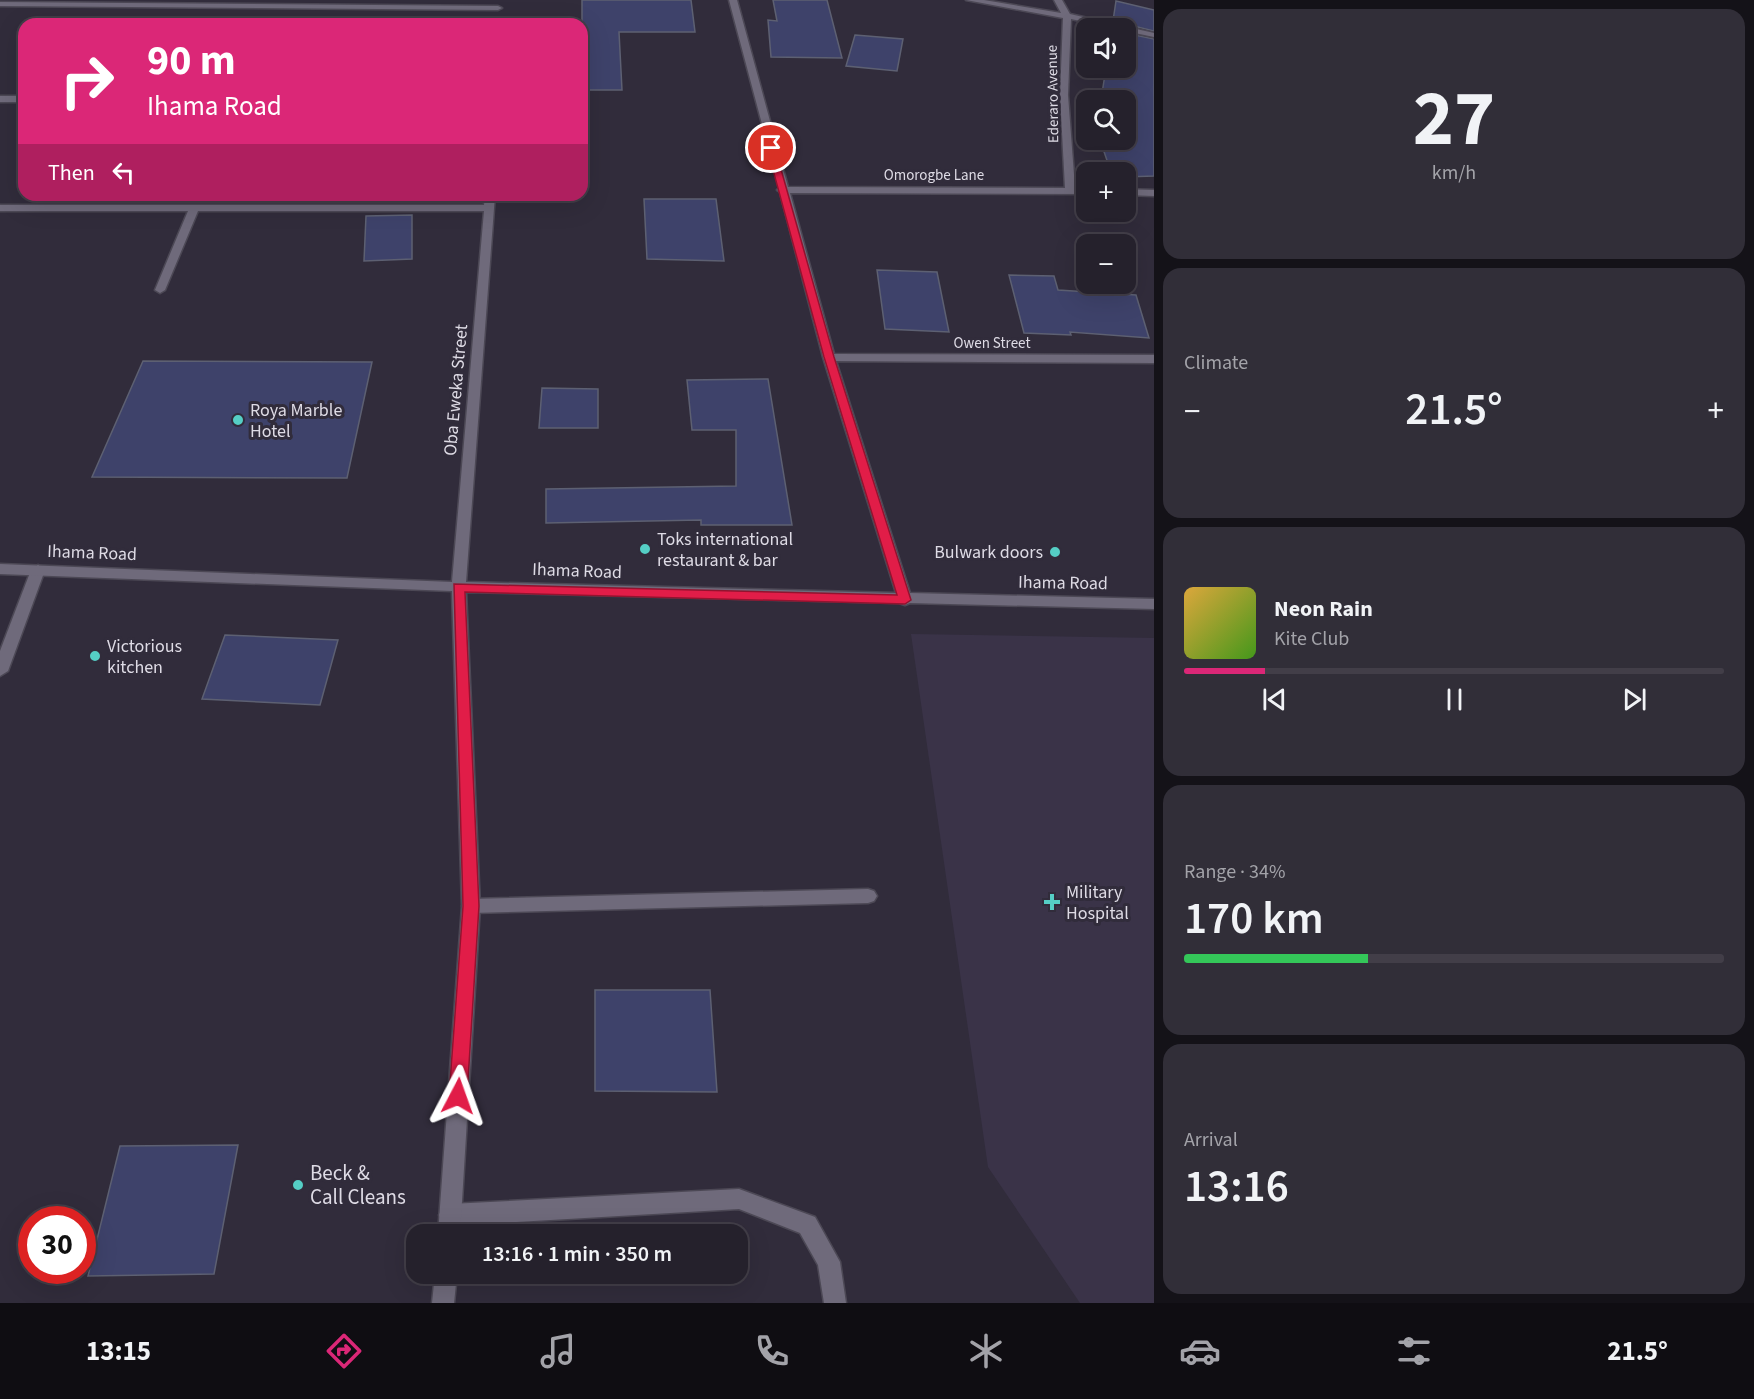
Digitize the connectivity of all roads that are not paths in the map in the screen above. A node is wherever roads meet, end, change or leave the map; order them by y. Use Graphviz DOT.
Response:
graph roads {
  1 [pos="733,0"];
  2 [pos="970,0"];
  3 [pos="1058,0"];
  4 [pos="0,4"];
  5 [pos="499,8"];
  6 [pos="1066,15"];
  7 [pos="1154,35"];
  8 [pos="0,99"];
  9 [pos="18,99"];
  10 [pos="782,190"];
  11 [pos="1070,190"];
  12 [pos="1076,190"];
  13 [pos="1136,192"];
  14 [pos="1154,193"];
  15 [pos="490,201"];
  16 [pos="195,207"];
  17 [pos="0,208"];
  18 [pos="160,290"];
  19 [pos="829,357"];
  20 [pos="1154,359"];
  21 [pos="0,569"];
  22 [pos="38,570"];
  23 [pos="459,587"];
  24 [pos="905,600"];
  25 [pos="1154,604"];
  26 [pos="0,671"];
  27 [pos="868,896"];
  28 [pos="471,906"];
  29 [pos="449,1224"];
  30 [pos="460,1224"];
  31 [pos="445,1284"];
  32 [pos="443,1303"];
  33 [pos="835,1303"];
  1 -- 10 [label="street"];
  2 -- 6 [label="street"];
  3 -- 6 [label="street, Ederaro Avenue"];
  4 -- 5 [label="street"];
  6 -- 7 [label="street"];
  6 -- 11 [label="street, Ederaro Avenue"];
  8 -- 9 [label="street"];
  10 -- 11 [label="street, Omorogbe Lane"];
  10 -- 19 [label="street"];
  11 -- 12 [label="street, Omorogbe Lane"];
  13 -- 14 [label="street"];
  15 -- 16 [label="street"];
  15 -- 23 [label="street, Oba Eweka Street"];
  16 -- 17 [label="street"];
  16 -- 18 [label="street"];
  19 -- 20 [label="street, Owen Street"];
  19 -- 24 [label="street"];
  21 -- 22 [label="street, Ihama Road"];
  22 -- 23 [label="street, Ihama Road"];
  22 -- 26 [label="street"];
  23 -- 24 [label="street, Ihama Road"];
  23 -- 28 [label="street, Oba Eweka Street"];
  24 -- 25 [label="street, Ihama Road"];
  27 -- 28 [label="street"];
  28 -- 29 [label="street, Oba Eweka Street"];
  30 -- 33 [label="street"];
  31 -- 32 [label="street"];
}
